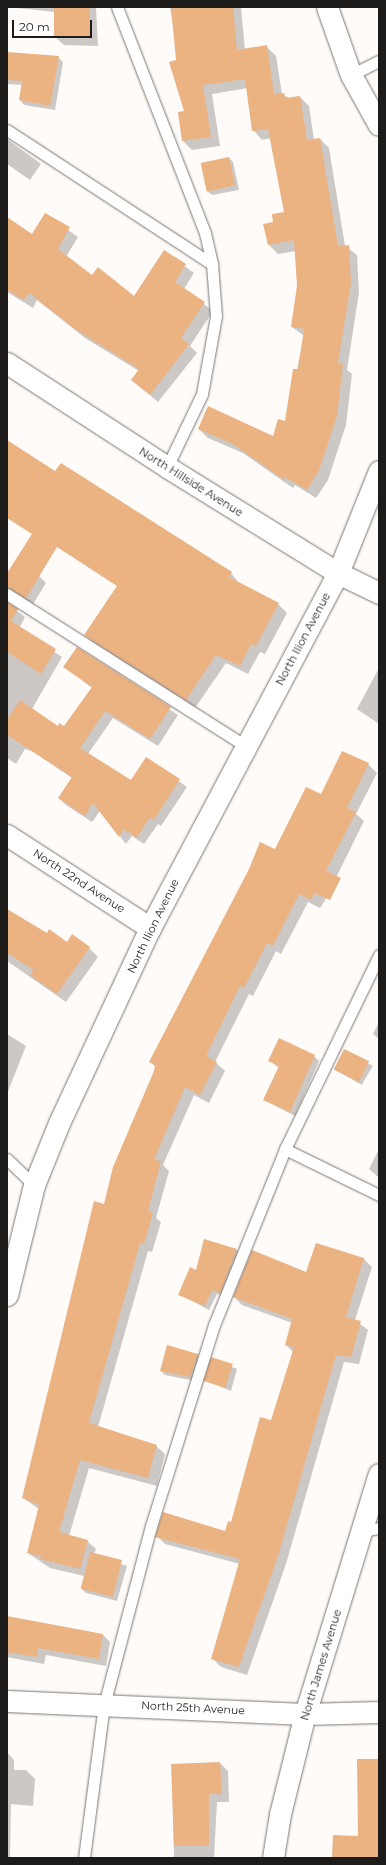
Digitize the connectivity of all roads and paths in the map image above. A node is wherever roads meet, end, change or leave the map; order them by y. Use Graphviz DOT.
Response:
graph roads {
  1 [pos="117,7"];
  2 [pos="327,7"];
  3 [pos="379,61"];
  4 [pos="351,75"];
  5 [pos="379,125"];
  6 [pos="7,130"];
  7 [pos="212,264"];
  8 [pos="7,363"];
  9 [pos="167,468"];
  10 [pos="379,471"];
  11 [pos="338,573"];
  12 [pos="379,593"];
  13 [pos="7,594"];
  14 [pos="246,746"];
  15 [pos="7,835"];
  16 [pos="150,928"];
  17 [pos="379,955"];
  18 [pos="285,1149"];
  19 [pos="7,1159"];
  20 [pos="34,1185"];
  21 [pos="379,1195"];
  22 [pos="7,1295"];
  23 [pos="379,1474"];
  24 [pos="370,1529"];
  25 [pos="7,1701"];
  26 [pos="104,1704"];
  27 [pos="379,1712"];
  28 [pos="305,1714"];
  29 [pos="84,1858"];
  30 [pos="273,1858"];
  1 -- 7 [label="lane"];
  2 -- 4 [label="street"];
  3 -- 4 [label="lane"];
  4 -- 5 [label="street"];
  6 -- 7 [label="lane"];
  7 -- 9 [label="lane"];
  8 -- 9 [label="street, North Hillside Avenue"];
  9 -- 11 [label="street, North Hillside Avenue"];
  10 -- 11 [label="street, North Ilion Avenue"];
  11 -- 12 [label="street, North Hillside Avenue"];
  11 -- 14 [label="street, North Ilion Avenue"];
  13 -- 14 [label="lane"];
  14 -- 16 [label="street, North Ilion Avenue"];
  15 -- 16 [label="street, North 22nd Avenue"];
  16 -- 20 [label="street, North Ilion Avenue"];
  17 -- 18 [label="lane"];
  18 -- 21 [label="lane"];
  18 -- 26 [label="lane"];
  19 -- 20 [label="lane"];
  20 -- 22 [label="street, North Ilion Avenue"];
  23 -- 24 [label="street, North James Avenue"];
  24 -- 28 [label="street, North James Avenue"];
  25 -- 26 [label="street, North 25th Avenue"];
  26 -- 28 [label="street, North 25th Avenue"];
  26 -- 29 [label="lane"];
  27 -- 28 [label="street, North 25th Avenue"];
  28 -- 30 [label="street, North James Avenue"];
}
